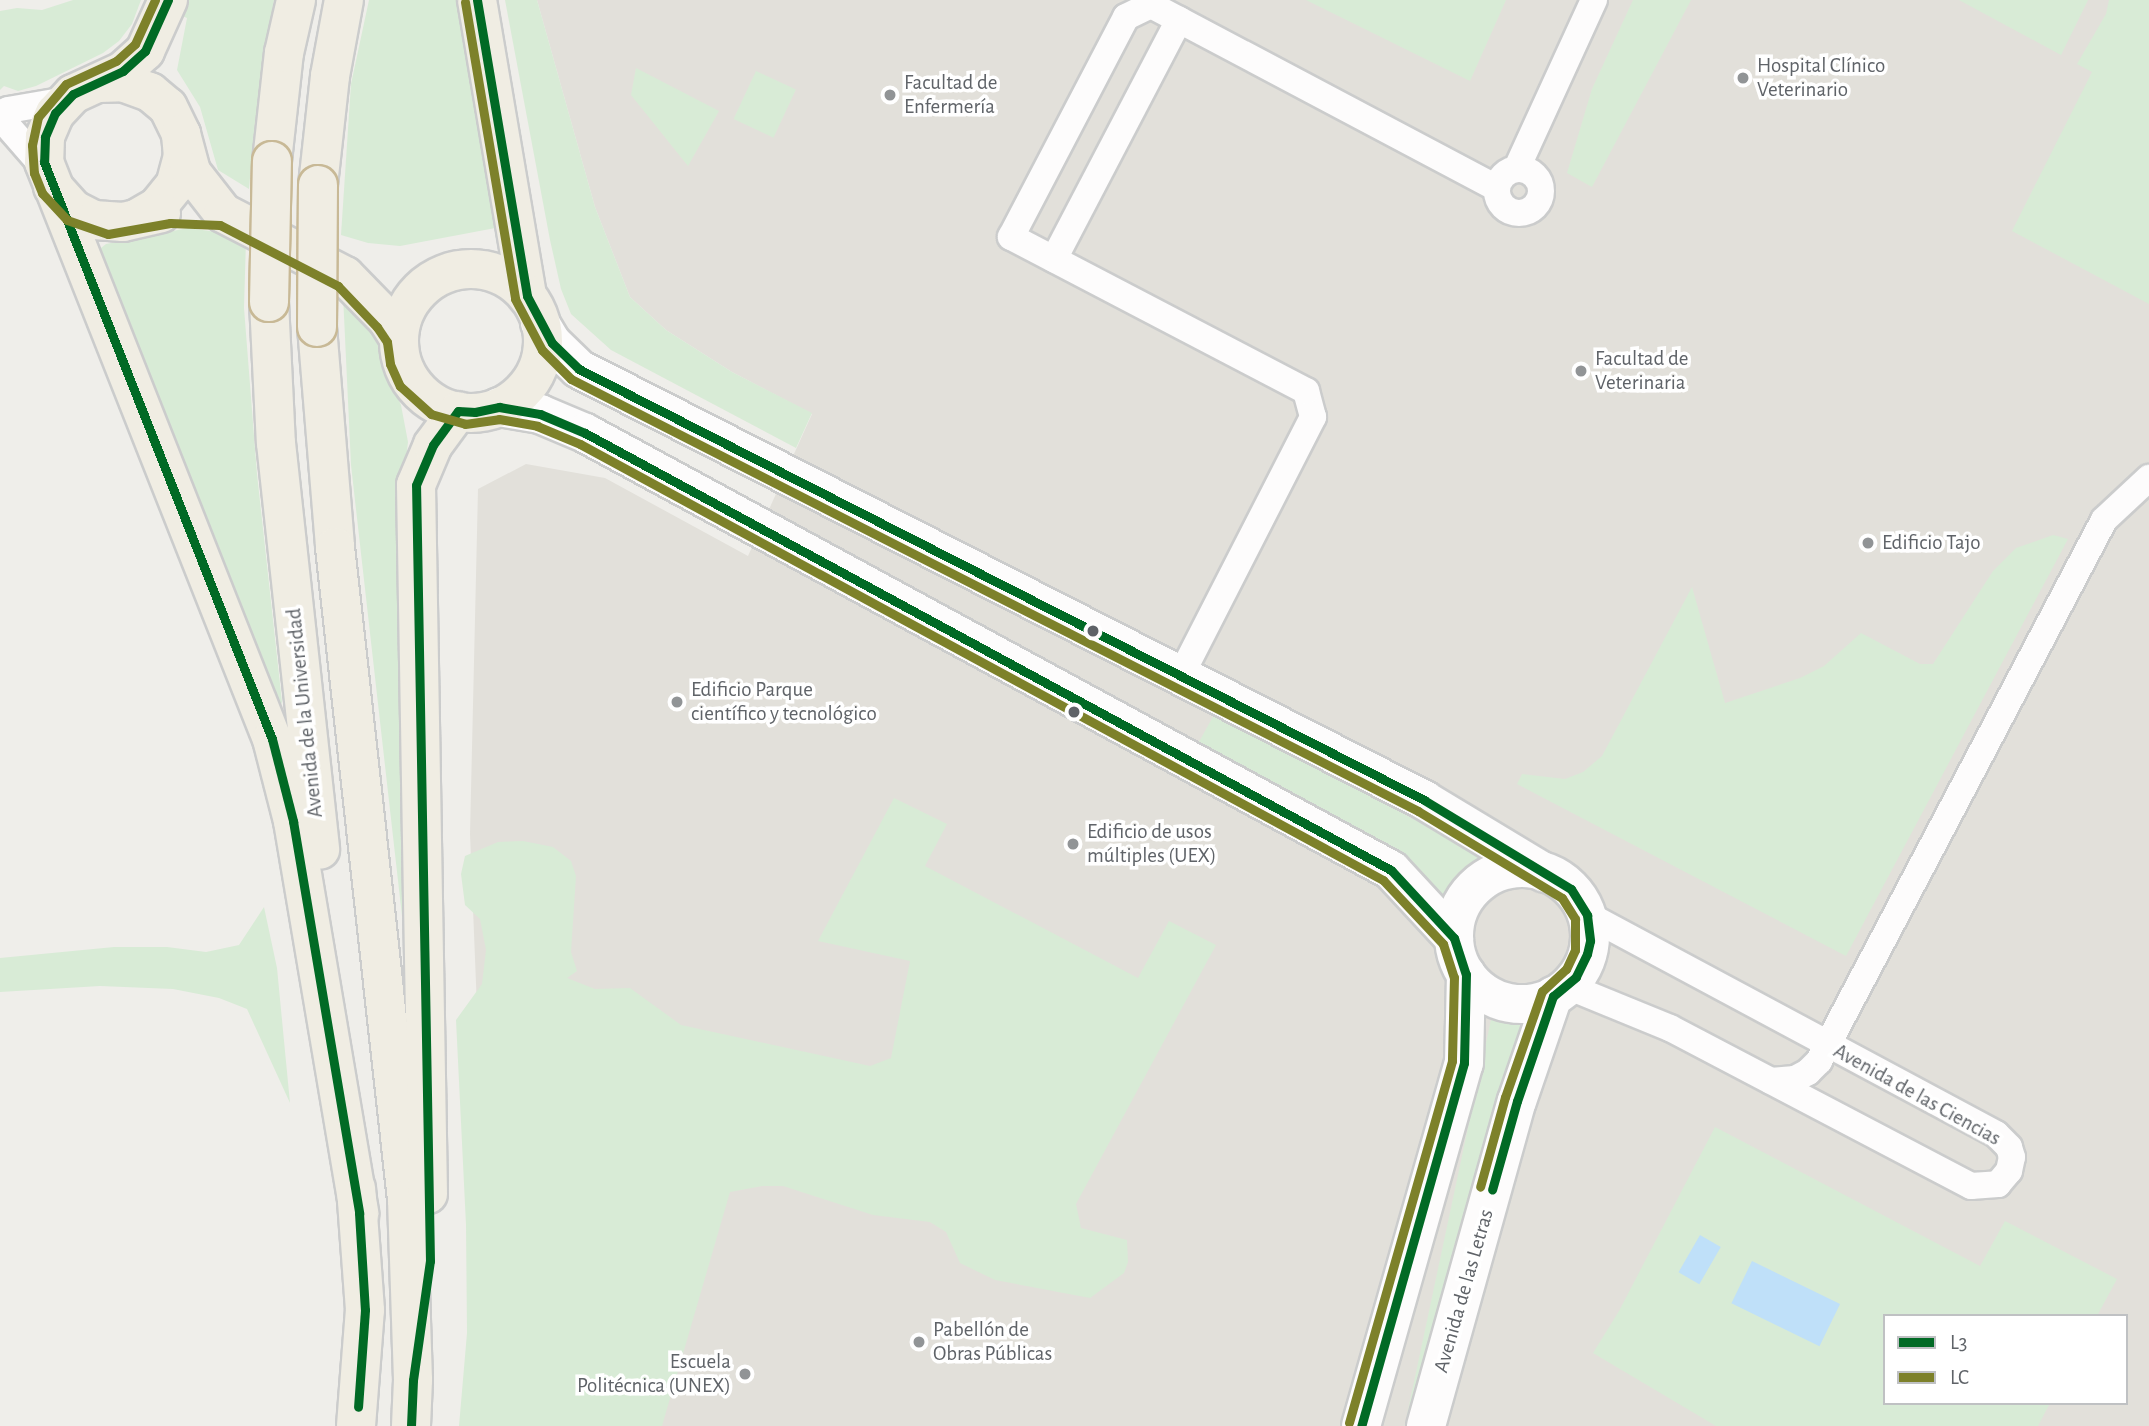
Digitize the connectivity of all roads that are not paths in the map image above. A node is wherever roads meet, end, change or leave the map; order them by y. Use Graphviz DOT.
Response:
graph roads {
  1 [pos="168,0"];
  2 [pos="296,0"];
  3 [pos="344,0"];
  4 [pos="477,0"];
  5 [pos="1594,0"];
  6 [pos="1179,20"];
  7 [pos="99,83"];
  8 [pos="66,100"];
  9 [pos="0,116"];
  10 [pos="181,134"];
  11 [pos="1527,172"];
  12 [pos="49,178"];
  13 [pos="1496,188"];
  14 [pos="223,213"];
  15 [pos="138,218"];
  16 [pos="1054,259"];
  17 [pos="345,276"];
  18 [pos="429,282"];
  19 [pos="533,310"];
  20 [pos="399,338"];
  21 [pos="499,407"];
  22 [pos="458,411"];
  23 [pos="2149,478"];
  24 [pos="1181,675"];
  25 [pos="1545,873"];
  26 [pos="1587,915"];
  27 [pos="1454,938"];
  28 [pos="1466,974"];
  29 [pos="1560,991"];
  30 [pos="1827,1045"];
  31 [pos="1771,1081"];
  32 [pos="359,1213"];
  33 [pos="413,1380"];
  34 [pos="356,1426"];
  35 [pos="411,1426"];
  36 [pos="1361,1426"];
  37 [pos="1426,1426"];
  1 -- 7 [label="highway"];
  2 -- 32 [label="highway, Avenida de la Universidad, bridge"];
  3 -- 33 [label="highway, bridge"];
  4 -- 19 [label="highway"];
  5 -- 11 [label="street"];
  6 -- 13 [label="street"];
  6 -- 16 [label="street"];
  6 -- 16 [label="street"];
  7 -- 8 [label="highway"];
  7 -- 10 [label="highway"];
  8 -- 9 [label="street"];
  8 -- 12 [label="highway"];
  9 -- 12 [label="street"];
  10 -- 14 [label="highway"];
  10 -- 15 [label="highway"];
  11 -- 13 [label="street"];
  11 -- 13 [label="street"];
  12 -- 15 [label="highway"];
  12 -- 32 [label="highway"];
  14 -- 15 [label="highway"];
  14 -- 17 [label="highway"];
  16 -- 24 [label="street"];
  17 -- 18 [label="highway"];
  17 -- 20 [label="highway"];
  18 -- 19 [label="highway"];
  18 -- 20 [label="highway"];
  19 -- 21 [label="highway"];
  19 -- 24 [label="main road"];
  20 -- 22 [label="highway"];
  21 -- 22 [label="highway"];
  21 -- 27 [label="main road"];
  22 -- 33 [label="highway"];
  23 -- 30 [label="street"];
  24 -- 25 [label="main road"];
  25 -- 26 [label="main road"];
  25 -- 27 [label="main road"];
  26 -- 29 [label="main road"];
  26 -- 30 [label="street, Avenida de las Ciencias"];
  27 -- 28 [label="main road"];
  28 -- 29 [label="main road"];
  28 -- 36 [label="main road"];
  29 -- 31 [label="street, Avenida de las Ciencias"];
  29 -- 37 [label="main road, Avenida de las Letras"];
  30 -- 31 [label="street"];
  30 -- 31 [label="street, Avenida de las Ciencias"];
  32 -- 34 [label="highway, Avenida de la Universidad"];
  33 -- 35 [label="highway"];
}
